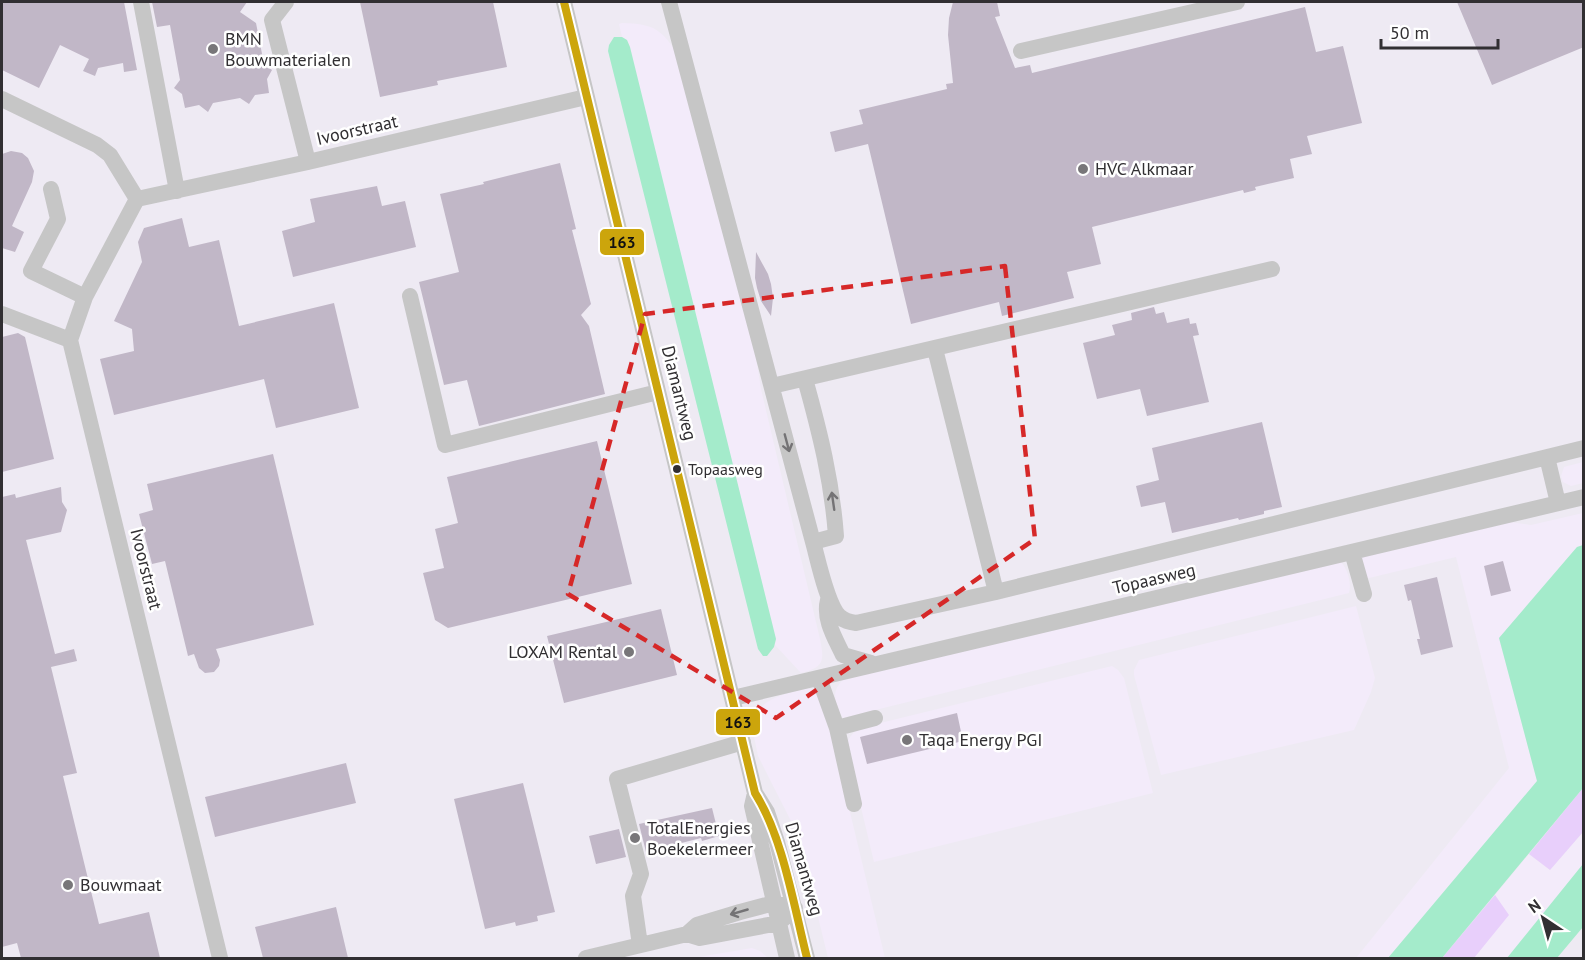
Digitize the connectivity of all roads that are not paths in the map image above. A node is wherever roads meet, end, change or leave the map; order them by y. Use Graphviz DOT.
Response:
graph roads {
  1 [pos="141,2"];
  2 [pos="286,2"];
  3 [pos="564,2"];
  4 [pos="669,2"];
  5 [pos="1237,2"];
  6 [pos="1021,51"];
  7 [pos="586,97"];
  8 [pos="2,99"];
  9 [pos="308,162"];
  10 [pos="51,189"];
  11 [pos="177,192"];
  12 [pos="136,199"];
  13 [pos="1272,269"];
  14 [pos="410,296"];
  15 [pos="85,297"];
  16 [pos="2,314"];
  17 [pos="70,340"];
  18 [pos="935,349"];
  19 [pos="805,379"];
  20 [pos="772,386"];
  21 [pos="658,392"];
  22 [pos="1584,448"];
  23 [pos="1547,457"];
  24 [pos="1584,497"];
  25 [pos="1558,503"];
  26 [pos="813,542"];
  27 [pos="1352,552"];
  28 [pos="996,592"];
  29 [pos="1364,594"];
  30 [pos="829,597"];
  31 [pos="875,664"];
  32 [pos="819,678"];
  33 [pos="733,698"];
  34 [pos="874,718"];
  35 [pos="837,728"];
  36 [pos="743,742"];
  37 [pos="755,793"];
  38 [pos="854,804"];
  39 [pos="774,903"];
  40 [pos="795,908"];
  41 [pos="779,923"];
  42 [pos="687,934"];
  43 [pos="640,945"];
  44 [pos="220,958"];
  45 [pos="586,958"];
  46 [pos="787,958"];
  47 [pos="807,958"];
  1 -- 11 [label="street"];
  2 -- 9 [label="street"];
  3 -- 7 [label="street, Diamantweg"];
  4 -- 20 [label="street"];
  5 -- 6 [label="street"];
  7 -- 9 [label="street, Ivoorstraat"];
  7 -- 21 [label="street, Diamantweg"];
  8 -- 12 [label="street"];
  9 -- 11 [label="street, Ivoorstraat"];
  10 -- 15 [label="street"];
  11 -- 12 [label="street, Ivoorstraat"];
  12 -- 15 [label="street"];
  13 -- 18 [label="street"];
  14 -- 21 [label="street"];
  15 -- 17 [label="street"];
  16 -- 17 [label="street"];
  17 -- 44 [label="street, Ivoorstraat"];
  18 -- 19 [label="street"];
  18 -- 28 [label="street"];
  19 -- 20 [label="street"];
  26 -- 19 [label="street, one-way"];
  20 -- 26 [label="street, one-way"];
  21 -- 33 [label="street, Diamantweg"];
  22 -- 23 [label="street"];
  23 -- 25 [label="street"];
  23 -- 28 [label="street"];
  24 -- 25 [label="street, Topaasweg"];
  25 -- 27 [label="street, Topaasweg"];
  26 -- 30 [label="street"];
  27 -- 29 [label="street"];
  27 -- 31 [label="street, Topaasweg"];
  28 -- 30 [label="street"];
  30 -- 31 [label="street"];
  31 -- 32 [label="street, Topaasweg"];
  32 -- 33 [label="street, Topaasweg"];
  32 -- 35 [label="street"];
  33 -- 36 [label="street, Diamantweg"];
  34 -- 35 [label="street"];
  35 -- 38 [label="street"];
  36 -- 37 [label="street, Diamantweg"];
  36 -- 43 [label="street"];
  37 -- 39 [label="street, Diamantweg"];
  37 -- 40 [label="street, Diamantweg"];
  39 -- 40 [label="street"];
  39 -- 41 [label="street, Diamantweg"];
  39 -- 42 [label="street, one-way"];
  40 -- 41 [label="street"];
  40 -- 47 [label="street, Diamantweg"];
  41 -- 42 [label="street"];
  41 -- 46 [label="street, Diamantweg"];
  42 -- 43 [label="street"];
  43 -- 45 [label="street"];
}
